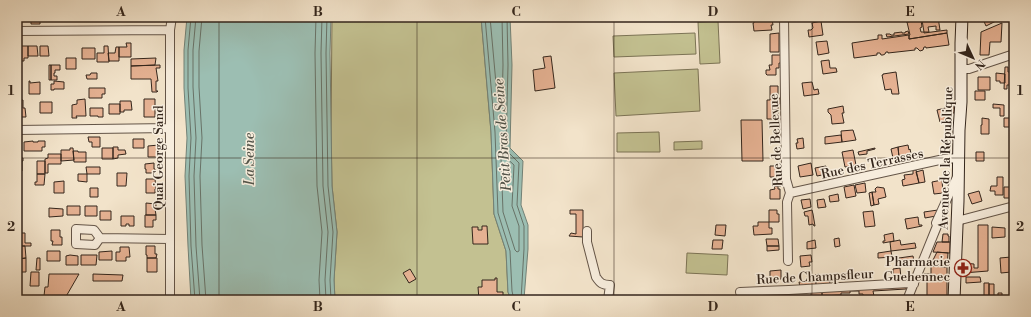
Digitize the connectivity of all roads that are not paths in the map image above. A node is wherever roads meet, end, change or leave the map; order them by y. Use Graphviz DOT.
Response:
graph roads {
  1 [pos="172,17"];
  2 [pos="784,17"];
  3 [pos="962,17"];
  4 [pos="170,30"];
  5 [pos="17,31"];
  6 [pos="1014,54"];
  7 [pos="961,69"];
  8 [pos="170,128"];
  9 [pos="17,130"];
  10 [pos="959,158"];
  11 [pos="959,173"];
  12 [pos="790,193"];
  13 [pos="946,202"];
  14 [pos="958,205"];
  15 [pos="1014,206"];
  16 [pos="957,221"];
  17 [pos="937,226"];
  18 [pos="587,231"];
  19 [pos="100,238"];
  20 [pos="170,238"];
  21 [pos="788,261"];
  22 [pos="914,284"];
  23 [pos="740,292"];
  24 [pos="170,300"];
  25 [pos="608,300"];
  26 [pos="907,300"];
  27 [pos="954,300"];
  1 -- 4 [label="street, Quai George Sand"];
  2 -- 12 [label="street, Rue de Bellevue"];
  3 -- 7 [label="main road, Avenue de la République"];
  4 -- 5 [label="street"];
  4 -- 8 [label="street, Quai George Sand"];
  6 -- 7 [label="street"];
  7 -- 10 [label="main road, Avenue de la République"];
  8 -- 9 [label="street"];
  8 -- 20 [label="street, Quai George Sand"];
  10 -- 11 [label="main road, Avenue de la République"];
  10 -- 12 [label="street, Rue des Terrasses"];
  11 -- 13 [label="street"];
  11 -- 14 [label="main road, Avenue de la République"];
  12 -- 21 [label="street, Rue de Bellevue"];
  13 -- 14 [label="street"];
  13 -- 17 [label="street"];
  14 -- 16 [label="main road, Avenue de la République"];
  14 -- 17 [label="street"];
  15 -- 16 [label="street"];
  16 -- 27 [label="main road, Avenue de la République"];
  17 -- 22 [label="street"];
  18 -- 25 [label="street"];
  19 -- 20 [label="street"];
  20 -- 24 [label="street, Quai George Sand"];
  22 -- 23 [label="street, Rue de Champsfleur"];
  22 -- 26 [label="street"];
}
